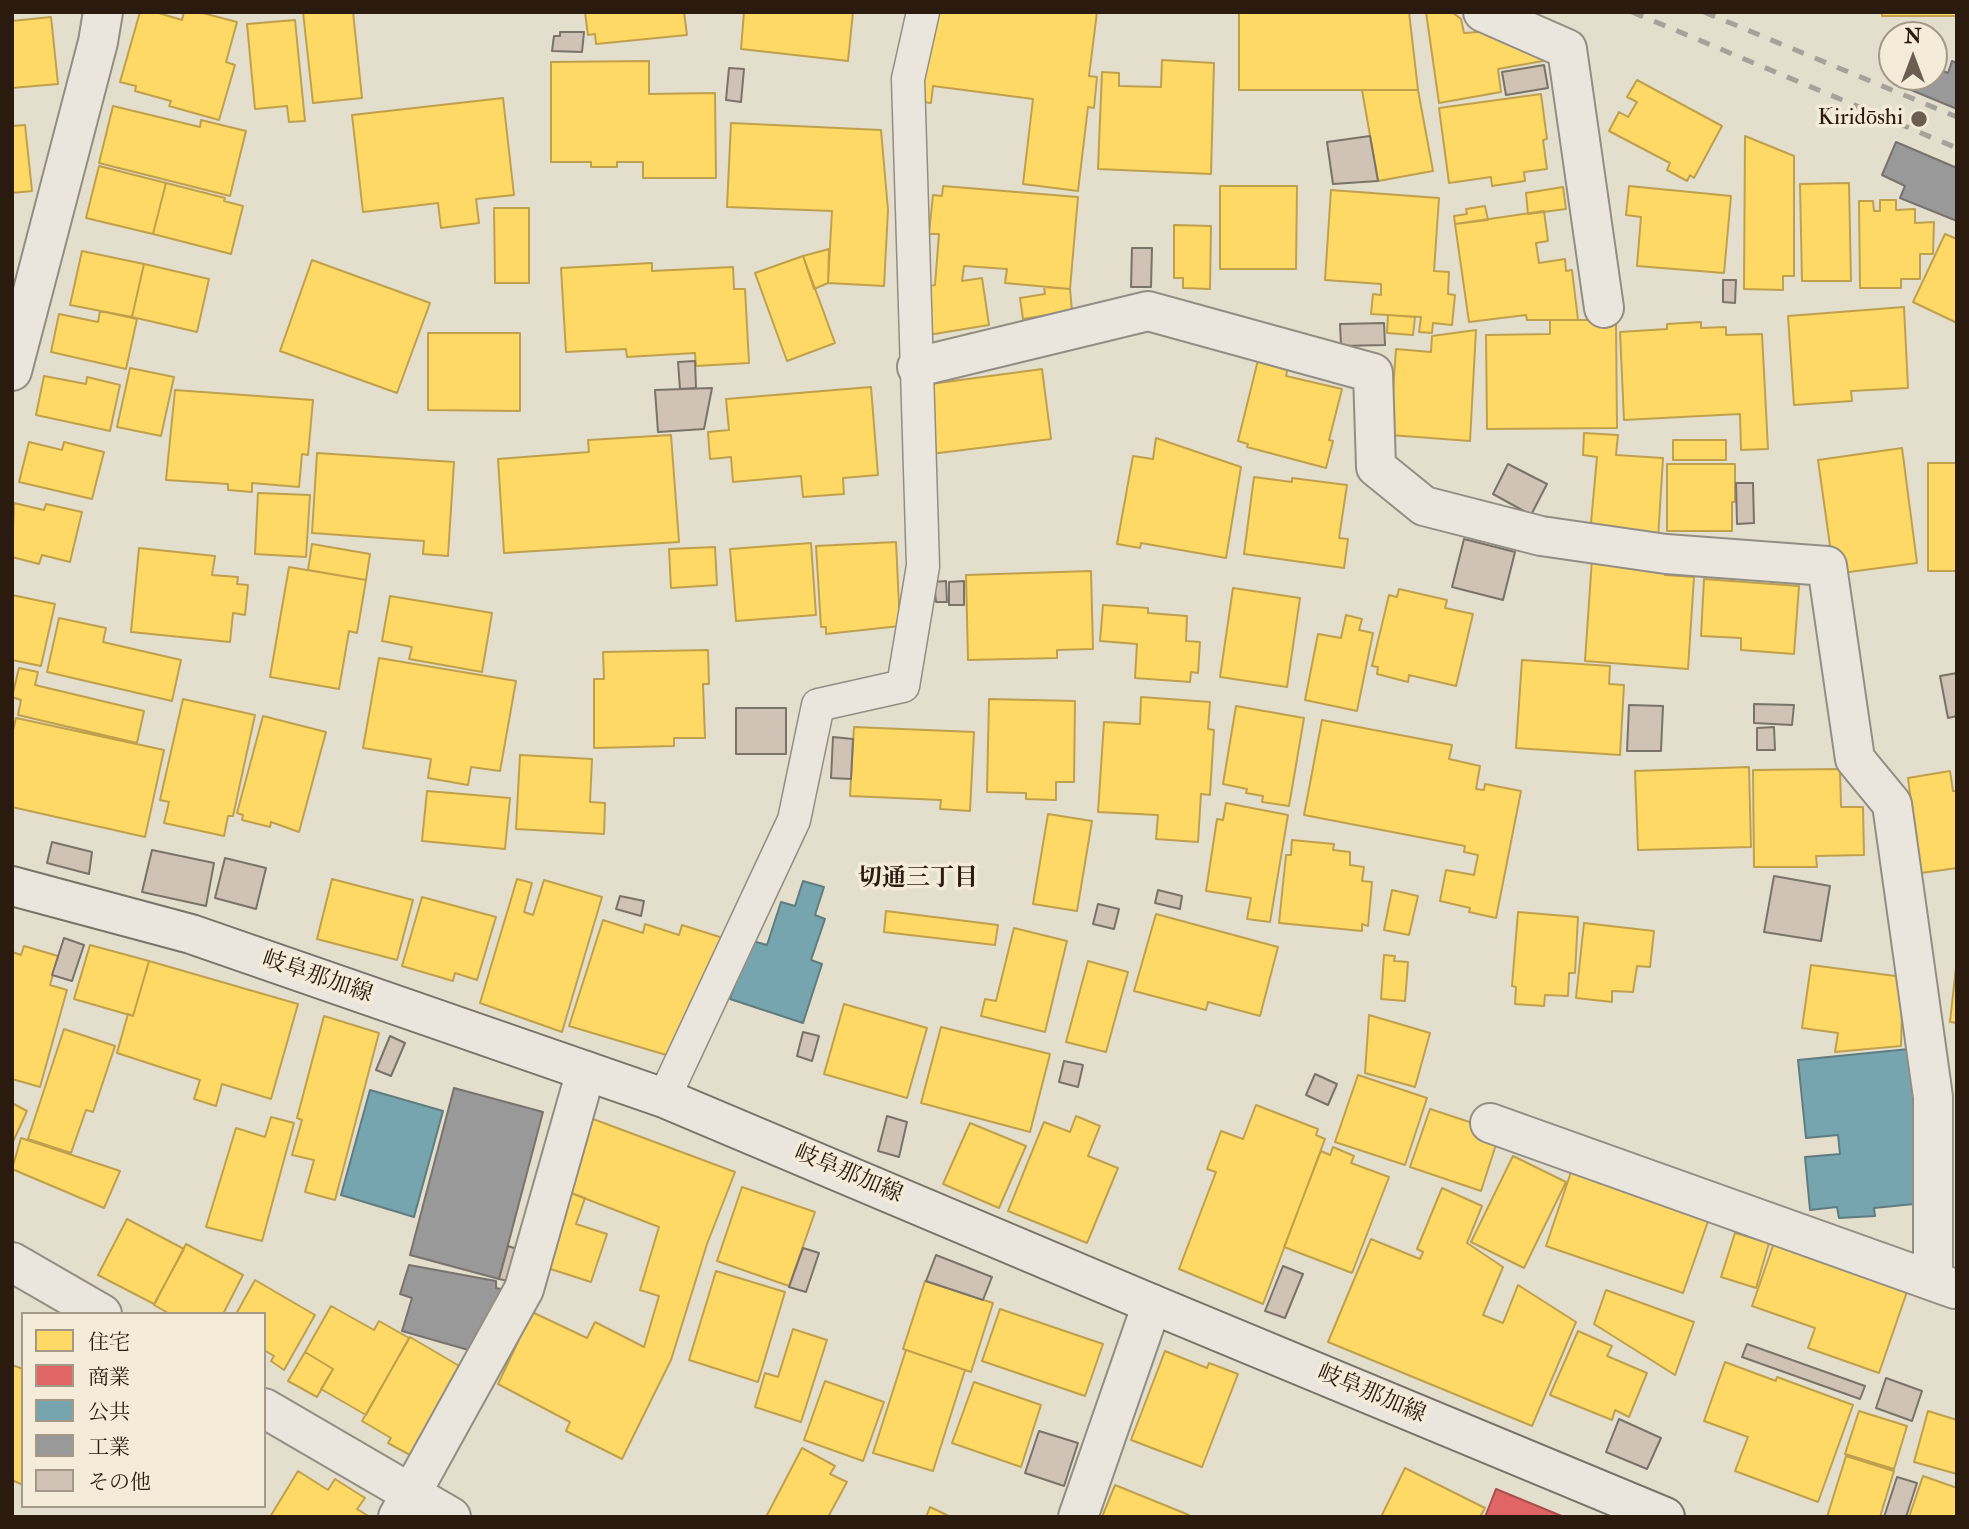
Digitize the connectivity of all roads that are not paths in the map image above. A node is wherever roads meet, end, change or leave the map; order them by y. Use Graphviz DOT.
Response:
graph roads {
  1 [pos="103,12"];
  2 [pos="923,12"];
  3 [pos="1483,12"];
  4 [pos="27,256"];
  5 [pos="1604,308"];
  6 [pos="917,367"];
  7 [pos="12,371"];
  8 [pos="12,886"];
  9 [pos="586,1071"];
  10 [pos="664,1098"];
  11 [pos="1490,1122"];
  12 [pos="12,1262"];
  13 [pos="1945,1285"];
  14 [pos="1153,1304"];
  15 [pos="99,1312"];
  16 [pos="266,1409"];
  17 [pos="405,1505"];
  18 [pos="451,1517"];
  19 [pos="1078,1517"];
  20 [pos="1665,1517"];
  1 -- 4 [label="street"];
  2 -- 6 [label="lane"];
  3 -- 5 [label="street"];
  4 -- 7 [label="street"];
  6 -- 10 [label="lane"];
  6 -- 13 [label="street"];
  8 -- 9 [label="street, 岐阜那加線"];
  9 -- 10 [label="street, 岐阜那加線"];
  9 -- 17 [label="street"];
  10 -- 14 [label="street, 岐阜那加線"];
  11 -- 13 [label="street"];
  12 -- 15 [label="street"];
  14 -- 19 [label="street"];
  14 -- 20 [label="street, 岐阜那加線"];
  16 -- 17 [label="street"];
  17 -- 18 [label="street"];
}
